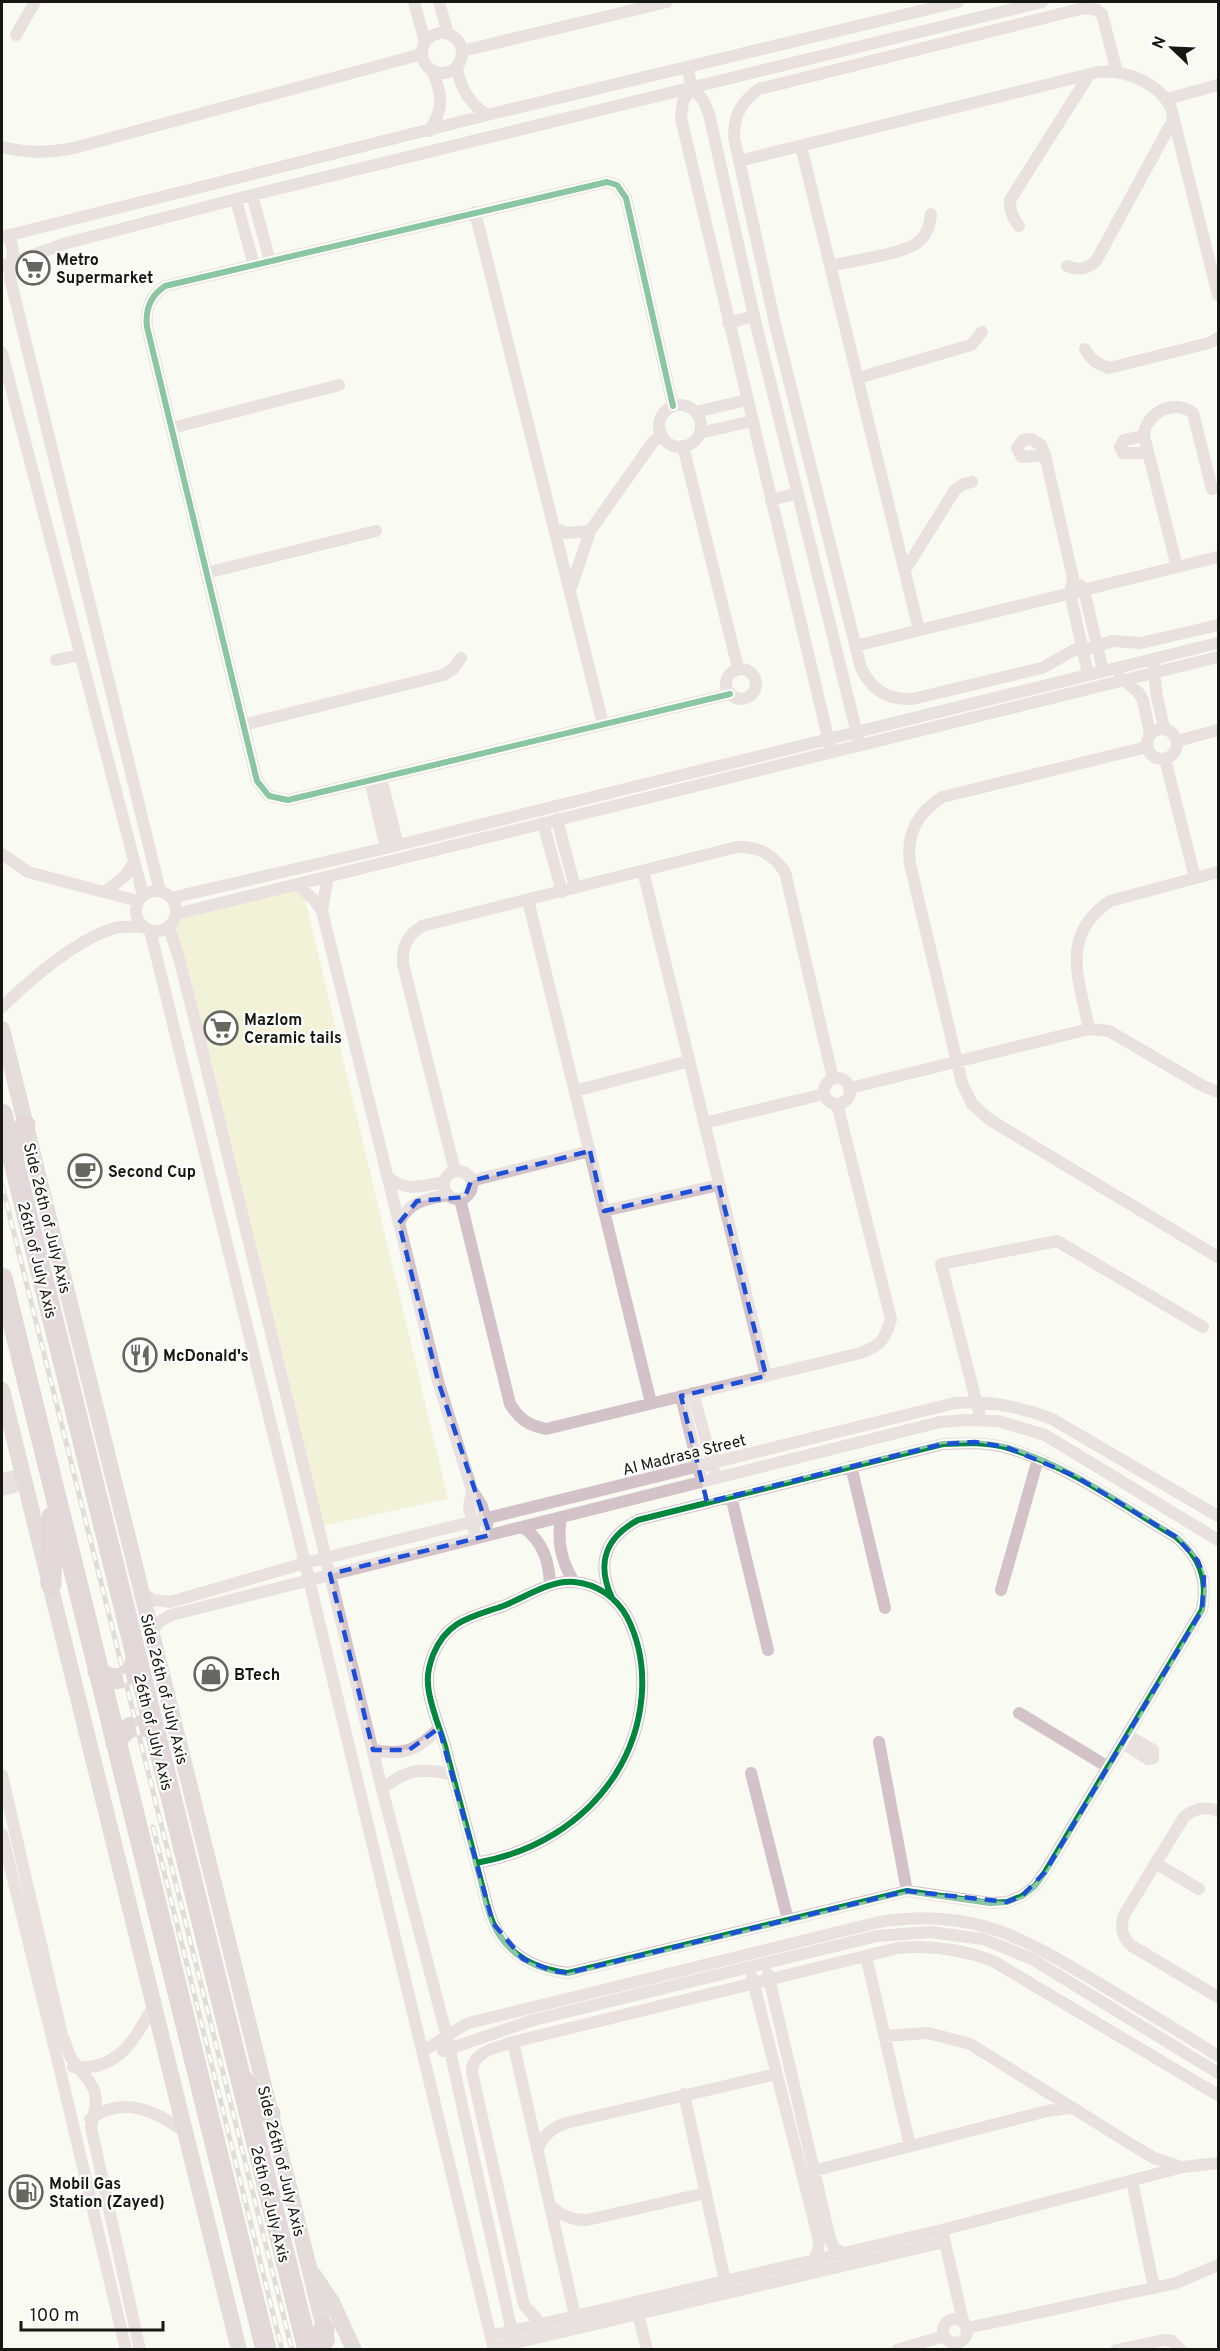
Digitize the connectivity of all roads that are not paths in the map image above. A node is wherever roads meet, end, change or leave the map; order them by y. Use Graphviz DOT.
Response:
graph roads {
  1 [pos="35,2"];
  2 [pos="414,2"];
  3 [pos="439,2"];
  4 [pos="666,2"];
  5 [pos="958,2"];
  6 [pos="1042,2"];
  7 [pos="448,34"];
  8 [pos="16,35"];
  9 [pos="424,48"];
  10 [pos="462,51"];
  11 [pos="457,67"];
  12 [pos="687,67"];
  13 [pos="432,71"];
  14 [pos="1117,72"];
  15 [pos="1089,75"];
  16 [pos="1218,85"];
  17 [pos="692,87"];
  18 [pos="1167,99"];
  19 [pos="487,115"];
  20 [pos="1174,118"];
  21 [pos="429,131"];
  22 [pos="801,146"];
  23 [pos="2,147"];
  24 [pos="739,161"];
  25 [pos="252,195"];
  26 [pos="237,200"];
  27 [pos="475,212"];
  28 [pos="931,214"];
  29 [pos="1019,226"];
  30 [pos="4,236"];
  31 [pos="270,261"];
  32 [pos="7,263"];
  33 [pos="254,265"];
  34 [pos="830,266"];
  35 [pos="1067,266"];
  36 [pos="1218,295"];
  37 [pos="754,316"];
  38 [pos="728,323"];
  39 [pos="982,332"];
  40 [pos="1215,342"];
  41 [pos="1085,349"];
  42 [pos="2,353"];
  43 [pos="858,378"];
  44 [pos="339,385"];
  45 [pos="747,400"];
  46 [pos="734,403"];
  47 [pos="673,406"];
  48 [pos="696,412"];
  49 [pos="752,421"];
  50 [pos="739,424"];
  51 [pos="171,428"];
  52 [pos="700,433"];
  53 [pos="662,435"];
  54 [pos="1144,436"];
  55 [pos="683,446"];
  56 [pos="1148,453"];
  57 [pos="1045,455"];
  58 [pos="972,482"];
  59 [pos="1212,489"];
  60 [pos="798,493"];
  61 [pos="771,500"];
  62 [pos="554,528"];
  63 [pos="376,531"];
  64 [pos="590,531"];
  65 [pos="1218,557"];
  66 [pos="1177,567"];
  67 [pos="904,570"];
  68 [pos="206,573"];
  69 [pos="1073,578"];
  70 [pos="1084,590"];
  71 [pos="570,592"];
  72 [pos="1070,594"];
  73 [pos="1218,625"];
  74 [pos="1093,629"];
  75 [pos="919,630"];
  76 [pos="1079,632"];
  77 [pos="1218,643"];
  78 [pos="1097,645"];
  79 [pos="855,646"];
  80 [pos="1083,650"];
  81 [pos="80,655"];
  82 [pos="1218,657"];
  83 [pos="461,658"];
  84 [pos="56,660"];
  85 [pos="1148,660"];
  86 [pos="1123,666"];
  87 [pos="738,668"];
  88 [pos="1103,670"];
  89 [pos="1156,672"];
  90 [pos="1088,674"];
  91 [pos="1122,680"];
  92 [pos="730,694"];
  93 [pos="1157,697"];
  94 [pos="1143,700"];
  95 [pos="603,724"];
  96 [pos="243,725"];
  97 [pos="1164,728"];
  98 [pos="1218,730"];
  99 [pos="856,731"];
  100 [pos="1150,734"];
  101 [pos="828,738"];
  102 [pos="1177,741"];
  103 [pos="860,745"];
  104 [pos="1147,747"];
  105 [pos="832,752"];
  106 [pos="1165,759"];
  107 [pos="375,779"];
  108 [pos="590,797"];
  109 [pos="594,810"];
  110 [pos="556,819"];
  111 [pos="488,822"];
  112 [pos="543,823"];
  113 [pos="493,835"];
  114 [pos="392,847"];
  115 [pos="2,854"];
  116 [pos="134,862"];
  117 [pos="643,871"];
  118 [pos="1218,872"];
  119 [pos="328,876"];
  120 [pos="1195,878"];
  121 [pos="297,884"];
  122 [pos="575,888"];
  123 [pos="207,889"];
  124 [pos="106,891"];
  125 [pos="562,892"];
  126 [pos="166,894"];
  127 [pos="140,898"];
  128 [pos="528,900"];
  129 [pos="211,906"];
  130 [pos="322,911"];
  131 [pos="176,914"];
  132 [pos="168,927"];
  133 [pos="146,929"];
  134 [pos="2,1006"];
  135 [pos="2,1029"];
  136 [pos="1089,1029"];
  137 [pos="689,1061"];
  138 [pos="957,1062"];
  139 [pos="833,1079"];
  140 [pos="850,1088"];
  141 [pos="575,1091"];
  142 [pos="1218,1092"];
  143 [pos="824,1094"];
  144 [pos="837,1104"];
  145 [pos="2,1114"];
  146 [pos="704,1123"];
  147 [pos="25,1125"];
  148 [pos="590,1151"];
  149 [pos="13,1159"];
  150 [pos="455,1171"];
  151 [pos="387,1176"];
  152 [pos="471,1181"];
  153 [pos="444,1182"];
  154 [pos="719,1185"];
  155 [pos="414,1187"];
  156 [pos="454,1197"];
  157 [pos="417,1202"];
  158 [pos="604,1211"];
  159 [pos="399,1223"];
  160 [pos="1218,1257"];
  161 [pos="2,1278"];
  162 [pos="1203,1327"];
  163 [pos="766,1376"];
  164 [pos="2,1390"];
  165 [pos="687,1395"];
  166 [pos="976,1402"];
  167 [pos="651,1403"];
  168 [pos="981,1420"];
  169 [pos="1038,1459"];
  170 [pos="1126,1463"];
  171 [pos="712,1464"];
  172 [pos="851,1466"];
  173 [pos="699,1467"];
  174 [pos="1117,1478"];
  175 [pos="2,1479"];
  176 [pos="25,1479"];
  177 [pos="716,1479"];
  178 [pos="702,1482"];
  179 [pos="53,1489"];
  180 [pos="2,1490"];
  181 [pos="472,1490"];
  182 [pos="731,1496"];
  183 [pos="1218,1516"];
  184 [pos="561,1517"];
  185 [pos="486,1519"];
  186 [pos="472,1522"];
  187 [pos="523,1527"];
  188 [pos="490,1535"];
  189 [pos="476,1538"];
  190 [pos="1218,1540"];
  191 [pos="326,1558"];
  192 [pos="305,1563"];
  193 [pos="330,1574"];
  194 [pos="309,1580"];
  195 [pos="574,1582"];
  196 [pos="51,1584"];
  197 [pos="550,1585"];
  198 [pos="1001,1590"];
  199 [pos="140,1591"];
  200 [pos="612,1598"];
  201 [pos="885,1608"];
  202 [pos="151,1634"];
  203 [pos="768,1650"];
  204 [pos="136,1659"];
  205 [pos="98,1671"];
  206 [pos="1019,1713"];
  207 [pos="440,1728"];
  208 [pos="154,1730"];
  209 [pos="879,1742"];
  210 [pos="116,1744"];
  211 [pos="373,1750"];
  212 [pos="1108,1767"];
  213 [pos="751,1773"];
  214 [pos="2,1775"];
  215 [pos="453,1775"];
  216 [pos="382,1789"];
  217 [pos="1218,1811"];
  218 [pos="2,1834"];
  219 [pos="476,1863"];
  220 [pos="1155,1863"];
  221 [pos="1199,1889"];
  222 [pos="907,1891"];
  223 [pos="788,1920"];
  224 [pos="866,1956"];
  225 [pos="766,1963"];
  226 [pos="750,1967"];
  227 [pos="769,1979"];
  228 [pos="754,1983"];
  229 [pos="1218,1997"];
  230 [pos="154,2006"];
  231 [pos="885,2036"];
  232 [pos="513,2042"];
  233 [pos="448,2043"];
  234 [pos="1217,2052"];
  235 [pos="424,2054"];
  236 [pos="76,2068"];
  237 [pos="1214,2070"];
  238 [pos="62,2074"];
  239 [pos="776,2074"];
  240 [pos="239,2075"];
  241 [pos="684,2094"];
  242 [pos="1218,2095"];
  243 [pos="1070,2108"];
  244 [pos="270,2114"];
  245 [pos="92,2117"];
  246 [pos="72,2120"];
  247 [pos="185,2132"];
  248 [pos="910,2146"];
  249 [pos="537,2150"];
  250 [pos="1218,2163"];
  251 [pos="1183,2167"];
  252 [pos="813,2171"];
  253 [pos="1132,2181"];
  254 [pos="706,2193"];
  255 [pos="550,2205"];
  256 [pos="110,2211"];
  257 [pos="94,2216"];
  258 [pos="943,2236"];
  259 [pos="843,2253"];
  260 [pos="817,2264"];
  261 [pos="1218,2265"];
  262 [pos="308,2268"];
  263 [pos="732,2287"];
  264 [pos="1154,2288"];
  265 [pos="638,2314"];
  266 [pos="575,2316"];
  267 [pos="541,2324"];
  268 [pos="965,2324"];
  269 [pos="514,2341"];
  270 [pos="942,2341"];
  271 [pos="325,2343"];
  272 [pos="493,2344"];
  273 [pos="958,2345"];
  274 [pos="126,2349"];
  275 [pos="140,2349"];
  276 [pos="239,2349"];
  277 [pos="266,2349"];
  278 [pos="308,2349"];
  279 [pos="354,2349"];
  280 [pos="646,2349"];
  281 [pos="897,2349"];
  282 [pos="1116,2349"];
  283 [pos="1181,2349"];
  1 -- 8 [label="street"];
  2 -- 9 [label="street"];
  3 -- 7 [label="street"];
  4 -- 10 [label="street"];
  5 -- 12 [label="street"];
  6 -- 17 [label="street"];
  7 -- 9 [label="street"];
  7 -- 10 [label="street"];
  9 -- 13 [label="street"];
  9 -- 23 [label="street"];
  10 -- 11 [label="street"];
  11 -- 13 [label="street"];
  11 -- 19 [label="street"];
  12 -- 17 [label="street"];
  12 -- 19 [label="street"];
  13 -- 21 [label="street"];
  14 -- 15 [label="street"];
  14 -- 18 [label="street"];
  14 -- 24 [label="street"];
  15 -- 22 [label="street"];
  15 -- 29 [label="street"];
  16 -- 18 [label="street"];
  17 -- 25 [label="street"];
  17 -- 37 [label="street"];
  17 -- 38 [label="street"];
  18 -- 20 [label="street"];
  19 -- 21 [label="street"];
  20 -- 35 [label="street"];
  20 -- 36 [label="street"];
  21 -- 30 [label="street"];
  22 -- 24 [label="street"];
  22 -- 34 [label="street"];
  24 -- 79 [label="street"];
  25 -- 26 [label="street"];
  25 -- 31 [label="street"];
  26 -- 32 [label="street"];
  26 -- 33 [label="street"];
  27 -- 31 [label="street"];
  27 -- 47 [label="street"];
  27 -- 62 [label="street"];
  28 -- 34 [label="street"];
  30 -- 32 [label="street"];
  31 -- 33 [label="street"];
  32 -- 126 [label="street"];
  33 -- 51 [label="street"];
  34 -- 43 [label="street"];
  37 -- 38 [label="street"];
  37 -- 60 [label="street"];
  38 -- 45 [label="street"];
  39 -- 43 [label="street"];
  40 -- 41 [label="street"];
  42 -- 81 [label="street"];
  43 -- 67 [label="street"];
  44 -- 51 [label="street"];
  45 -- 46 [label="street"];
  45 -- 49 [label="street"];
  46 -- 48 [label="street"];
  46 -- 50 [label="street"];
  47 -- 48 [label="street"];
  47 -- 53 [label="street"];
  48 -- 52 [label="street"];
  49 -- 50 [label="street"];
  49 -- 61 [label="street"];
  50 -- 52 [label="street"];
  51 -- 68 [label="street"];
  52 -- 55 [label="street"];
  53 -- 55 [label="street"];
  53 -- 64 [label="street"];
  54 -- 56 [label="street"];
  54 -- 56 [label="street"];
  54 -- 59 [label="street"];
  55 -- 87 [label="street"];
  56 -- 66 [label="street"];
  57 -- 69 [label="street"];
  58 -- 67 [label="street"];
  60 -- 61 [label="street"];
  60 -- 99 [label="street"];
  61 -- 101 [label="street"];
  62 -- 64 [label="street"];
  62 -- 71 [label="street"];
  63 -- 68 [label="street"];
  64 -- 71 [label="street"];
  65 -- 66 [label="street"];
  66 -- 70 [label="street"];
  67 -- 75 [label="street"];
  68 -- 96 [label="street"];
  69 -- 70 [label="street"];
  69 -- 72 [label="street"];
  70 -- 72 [label="street"];
  70 -- 74 [label="street"];
  71 -- 95 [label="street"];
  72 -- 75 [label="street"];
  72 -- 76 [label="street"];
  73 -- 78 [label="street"];
  74 -- 76 [label="street"];
  74 -- 78 [label="street"];
  75 -- 79 [label="street"];
  76 -- 80 [label="street"];
  77 -- 85 [label="street"];
  78 -- 80 [label="street"];
  78 -- 88 [label="street"];
  79 -- 80 [label="street"];
  80 -- 90 [label="street"];
  81 -- 84 [label="street"];
  81 -- 116 [label="street"];
  82 -- 89 [label="street"];
  83 -- 96 [label="street"];
  85 -- 86 [label="street"];
  85 -- 89 [label="street"];
  86 -- 88 [label="street"];
  86 -- 91 [label="street"];
  87 -- 92 [label="street"];
  87 -- 92 [label="street"];
  88 -- 90 [label="street"];
  89 -- 91 [label="street"];
  89 -- 93 [label="street"];
  90 -- 99 [label="street"];
  91 -- 94 [label="street"];
  91 -- 103 [label="street"];
  92 -- 95 [label="street"];
  93 -- 94 [label="street"];
  93 -- 97 [label="street"];
  94 -- 100 [label="street"];
  95 -- 107 [label="street"];
  96 -- 107 [label="street"];
  97 -- 100 [label="street"];
  97 -- 102 [label="street"];
  98 -- 102 [label="street"];
  99 -- 101 [label="street"];
  99 -- 103 [label="street"];
  100 -- 104 [label="street"];
  101 -- 105 [label="street"];
  101 -- 108 [label="street"];
  102 -- 106 [label="street"];
  103 -- 105 [label="street"];
  104 -- 106 [label="street"];
  104 -- 138 [label="street"];
  105 -- 109 [label="street"];
  106 -- 120 [label="street"];
  107 -- 114 [label="street"];
  108 -- 109 [label="street"];
  108 -- 111 [label="street"];
  109 -- 110 [label="street"];
  110 -- 112 [label="street"];
  110 -- 122 [label="street"];
  111 -- 113 [label="street"];
  111 -- 114 [label="street"];
  112 -- 113 [label="street"];
  112 -- 125 [label="street"];
  113 -- 119 [label="street"];
  114 -- 123 [label="street"];
  115 -- 124 [label="street"];
  116 -- 124 [label="street"];
  116 -- 127 [label="street"];
  117 -- 122 [label="street"];
  117 -- 137 [label="street"];
  117 -- 139 [label="street"];
  118 -- 120 [label="street"];
  119 -- 121 [label="street"];
  119 -- 130 [label="street"];
  120 -- 136 [label="street"];
  121 -- 129 [label="street"];
  121 -- 130 [label="street"];
  122 -- 125 [label="street"];
  123 -- 126 [label="street"];
  123 -- 129 [label="street"];
  124 -- 127 [label="street"];
  125 -- 128 [label="street"];
  126 -- 127 [label="street"];
  126 -- 131 [label="street"];
  127 -- 133 [label="street"];
  128 -- 141 [label="street"];
  128 -- 150 [label="street"];
  129 -- 131 [label="street"];
  130 -- 151 [label="street"];
  131 -- 132 [label="street"];
  132 -- 133 [label="street"];
  132 -- 191 [label="street"];
  133 -- 134 [label="street"];
  133 -- 192 [label="street"];
  135 -- 147 [label="main road, Side 26th of July Axis"];
  136 -- 138 [label="street"];
  136 -- 142 [label="street"];
  137 -- 141 [label="street"];
  137 -- 146 [label="street"];
  138 -- 140 [label="street"];
  138 -- 160 [label="street"];
  139 -- 140 [label="street"];
  139 -- 143 [label="street"];
  140 -- 144 [label="street"];
  141 -- 148 [label="street"];
  143 -- 144 [label="street"];
  143 -- 146 [label="street"];
  144 -- 163 [label="street"];
  145 -- 149 [label="highway, 26th of July Axis"];
  146 -- 154 [label="street"];
  147 -- 149 [label="highway"];
  147 -- 199 [label="main road, Side 26th of July Axis"];
  148 -- 152 [label="street"];
  148 -- 158 [label="street"];
  149 -- 204 [label="highway, 26th of July Axis"];
  150 -- 152 [label="street"];
  150 -- 153 [label="street"];
  151 -- 155 [label="street"];
  151 -- 159 [label="street"];
  152 -- 156 [label="street"];
  153 -- 155 [label="street"];
  153 -- 156 [label="street"];
  154 -- 158 [label="street"];
  154 -- 163 [label="street"];
  155 -- 157 [label="street"];
  156 -- 157 [label="street"];
  156 -- 167 [label="street"];
  157 -- 159 [label="street"];
  158 -- 167 [label="street"];
  159 -- 181 [label="street"];
  161 -- 179 [label="highway"];
  162 -- 166 [label="street"];
  163 -- 165 [label="street"];
  164 -- 176 [label="main road"];
  165 -- 167 [label="street"];
  165 -- 171 [label="street"];
  165 -- 173 [label="street"];
  166 -- 168 [label="street"];
  166 -- 170 [label="street, Al Madrasa Street"];
  166 -- 171 [label="street, Al Madrasa Street"];
  168 -- 174 [label="street, Al Madrasa Street"];
  168 -- 177 [label="street, Al Madrasa Street"];
  169 -- 172 [label="street"];
  169 -- 198 [label="street"];
  169 -- 212 [label="street"];
  170 -- 174 [label="street"];
  170 -- 183 [label="street, Al Madrasa Street"];
  171 -- 173 [label="street, Al Madrasa Street"];
  171 -- 177 [label="street"];
  172 -- 182 [label="street"];
  172 -- 201 [label="street"];
  173 -- 178 [label="street"];
  173 -- 185 [label="street, Al Madrasa Street"];
  174 -- 190 [label="street, Al Madrasa Street"];
  175 -- 176 [label="street"];
  176 -- 180 [label="street"];
  176 -- 196 [label="main road"];
  177 -- 178 [label="street, Al Madrasa Street"];
  178 -- 184 [label="street, Al Madrasa Street"];
  179 -- 196 [label="highway"];
  179 -- 205 [label="highway"];
  181 -- 185 [label="street"];
  181 -- 186 [label="street"];
  182 -- 200 [label="street"];
  182 -- 203 [label="street"];
  184 -- 187 [label="street, Al Madrasa Street"];
  184 -- 195 [label="street"];
  185 -- 186 [label="street, Al Madrasa Street"];
  185 -- 188 [label="street"];
  186 -- 189 [label="street"];
  186 -- 191 [label="street, Al Madrasa Street"];
  187 -- 188 [label="street, Al Madrasa Street"];
  187 -- 197 [label="street"];
  188 -- 189 [label="street, Al Madrasa Street"];
  189 -- 193 [label="street, Al Madrasa Street"];
  191 -- 192 [label="street, Al Madrasa Street"];
  191 -- 193 [label="street"];
  192 -- 194 [label="street"];
  192 -- 199 [label="street, Al Madrasa Street"];
  193 -- 194 [label="street, Al Madrasa Street"];
  193 -- 211 [label="street"];
  194 -- 202 [label="street, Al Madrasa Street"];
  194 -- 235 [label="street"];
  195 -- 197 [label="street"];
  195 -- 200 [label="street"];
  196 -- 230 [label="main road"];
  197 -- 207 [label="street"];
  199 -- 202 [label="main road, Side 26th of July Axis"];
  200 -- 219 [label="street"];
  202 -- 244 [label="main road, Side 26th of July Axis"];
  204 -- 205 [label="highway"];
  204 -- 208 [label="highway, 26th of July Axis"];
  205 -- 210 [label="highway"];
  206 -- 212 [label="street"];
  207 -- 211 [label="street"];
  207 -- 215 [label="street"];
  208 -- 210 [label="highway"];
  208 -- 240 [label="highway, 26th of July Axis"];
  209 -- 222 [label="street"];
  210 -- 277 [label="highway"];
  211 -- 216 [label="street"];
  212 -- 222 [label="street"];
  213 -- 223 [label="street"];
  214 -- 236 [label="street"];
  215 -- 216 [label="street"];
  215 -- 219 [label="street"];
  216 -- 233 [label="street"];
  217 -- 220 [label="street"];
  218 -- 238 [label="street"];
  219 -- 223 [label="street"];
  220 -- 221 [label="street"];
  220 -- 229 [label="street"];
  222 -- 223 [label="street"];
  224 -- 227 [label="street"];
  224 -- 231 [label="street"];
  224 -- 242 [label="street"];
  225 -- 226 [label="street"];
  225 -- 227 [label="street"];
  225 -- 237 [label="street"];
  226 -- 228 [label="street"];
  226 -- 233 [label="street"];
  227 -- 228 [label="street"];
  227 -- 252 [label="street"];
  228 -- 232 [label="street"];
  228 -- 239 [label="street"];
  230 -- 236 [label="street"];
  230 -- 247 [label="main road"];
  231 -- 243 [label="street"];
  231 -- 248 [label="street"];
  232 -- 249 [label="street"];
  232 -- 267 [label="street"];
  233 -- 234 [label="street"];
  233 -- 235 [label="street"];
  233 -- 269 [label="street"];
  234 -- 237 [label="street"];
  235 -- 272 [label="street"];
  236 -- 238 [label="street"];
  236 -- 245 [label="street"];
  238 -- 246 [label="street"];
  239 -- 241 [label="street"];
  239 -- 260 [label="street"];
  240 -- 244 [label="highway"];
  240 -- 278 [label="highway, 26th of July Axis"];
  241 -- 249 [label="street"];
  241 -- 254 [label="street"];
  243 -- 248 [label="street"];
  243 -- 251 [label="street"];
  244 -- 262 [label="main road, Side 26th of July Axis"];
  245 -- 246 [label="street"];
  245 -- 247 [label="street"];
  245 -- 256 [label="street"];
  246 -- 257 [label="street"];
  247 -- 276 [label="main road"];
  248 -- 252 [label="street"];
  249 -- 255 [label="street"];
  250 -- 251 [label="street"];
  251 -- 253 [label="street"];
  252 -- 259 [label="street"];
  253 -- 258 [label="street"];
  253 -- 264 [label="street"];
  254 -- 255 [label="street"];
  254 -- 263 [label="street"];
  255 -- 266 [label="street"];
  256 -- 257 [label="street"];
  256 -- 275 [label="street"];
  257 -- 274 [label="street"];
  258 -- 259 [label="street"];
  258 -- 260 [label="street"];
  258 -- 268 [label="street"];
  259 -- 260 [label="street"];
  260 -- 263 [label="street"];
  261 -- 264 [label="street"];
  262 -- 271 [label="main road, Side 26th of July Axis"];
  262 -- 279 [label="main road"];
  263 -- 265 [label="street"];
  263 -- 266 [label="street"];
  264 -- 268 [label="street"];
  265 -- 269 [label="street"];
  265 -- 280 [label="street"];
  266 -- 267 [label="street"];
  267 -- 269 [label="street"];
  268 -- 270 [label="street"];
  268 -- 273 [label="street"];
  269 -- 272 [label="street"];
  270 -- 273 [label="street"];
  270 -- 281 [label="street"];
  282 -- 283 [label="street"];
}
